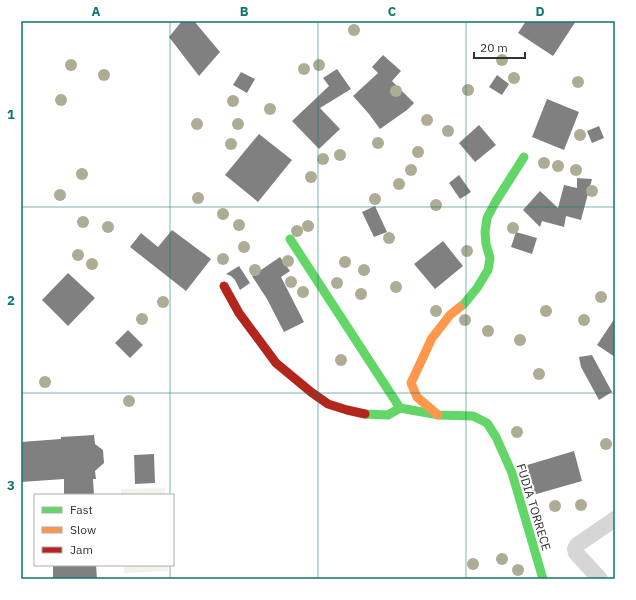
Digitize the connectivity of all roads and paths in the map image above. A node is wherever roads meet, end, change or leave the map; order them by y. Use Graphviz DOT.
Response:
graph roads {
  1 [pos="524,158"];
  2 [pos="290,239"];
  3 [pos="224,286"];
  4 [pos="400,408"];
  5 [pos="439,415"];
  6 [pos="615,519"];
  7 [pos="543,579"];
  8 [pos="600,579"];
  1 -- 5 [label="street"];
  2 -- 4 [label="street"];
  3 -- 4 [label="street"];
  4 -- 5 [label="street, FUDIA TORRECE"];
  5 -- 7 [label="street, FUDIA TORRECE"];
  6 -- 8 [label="street"];
}
